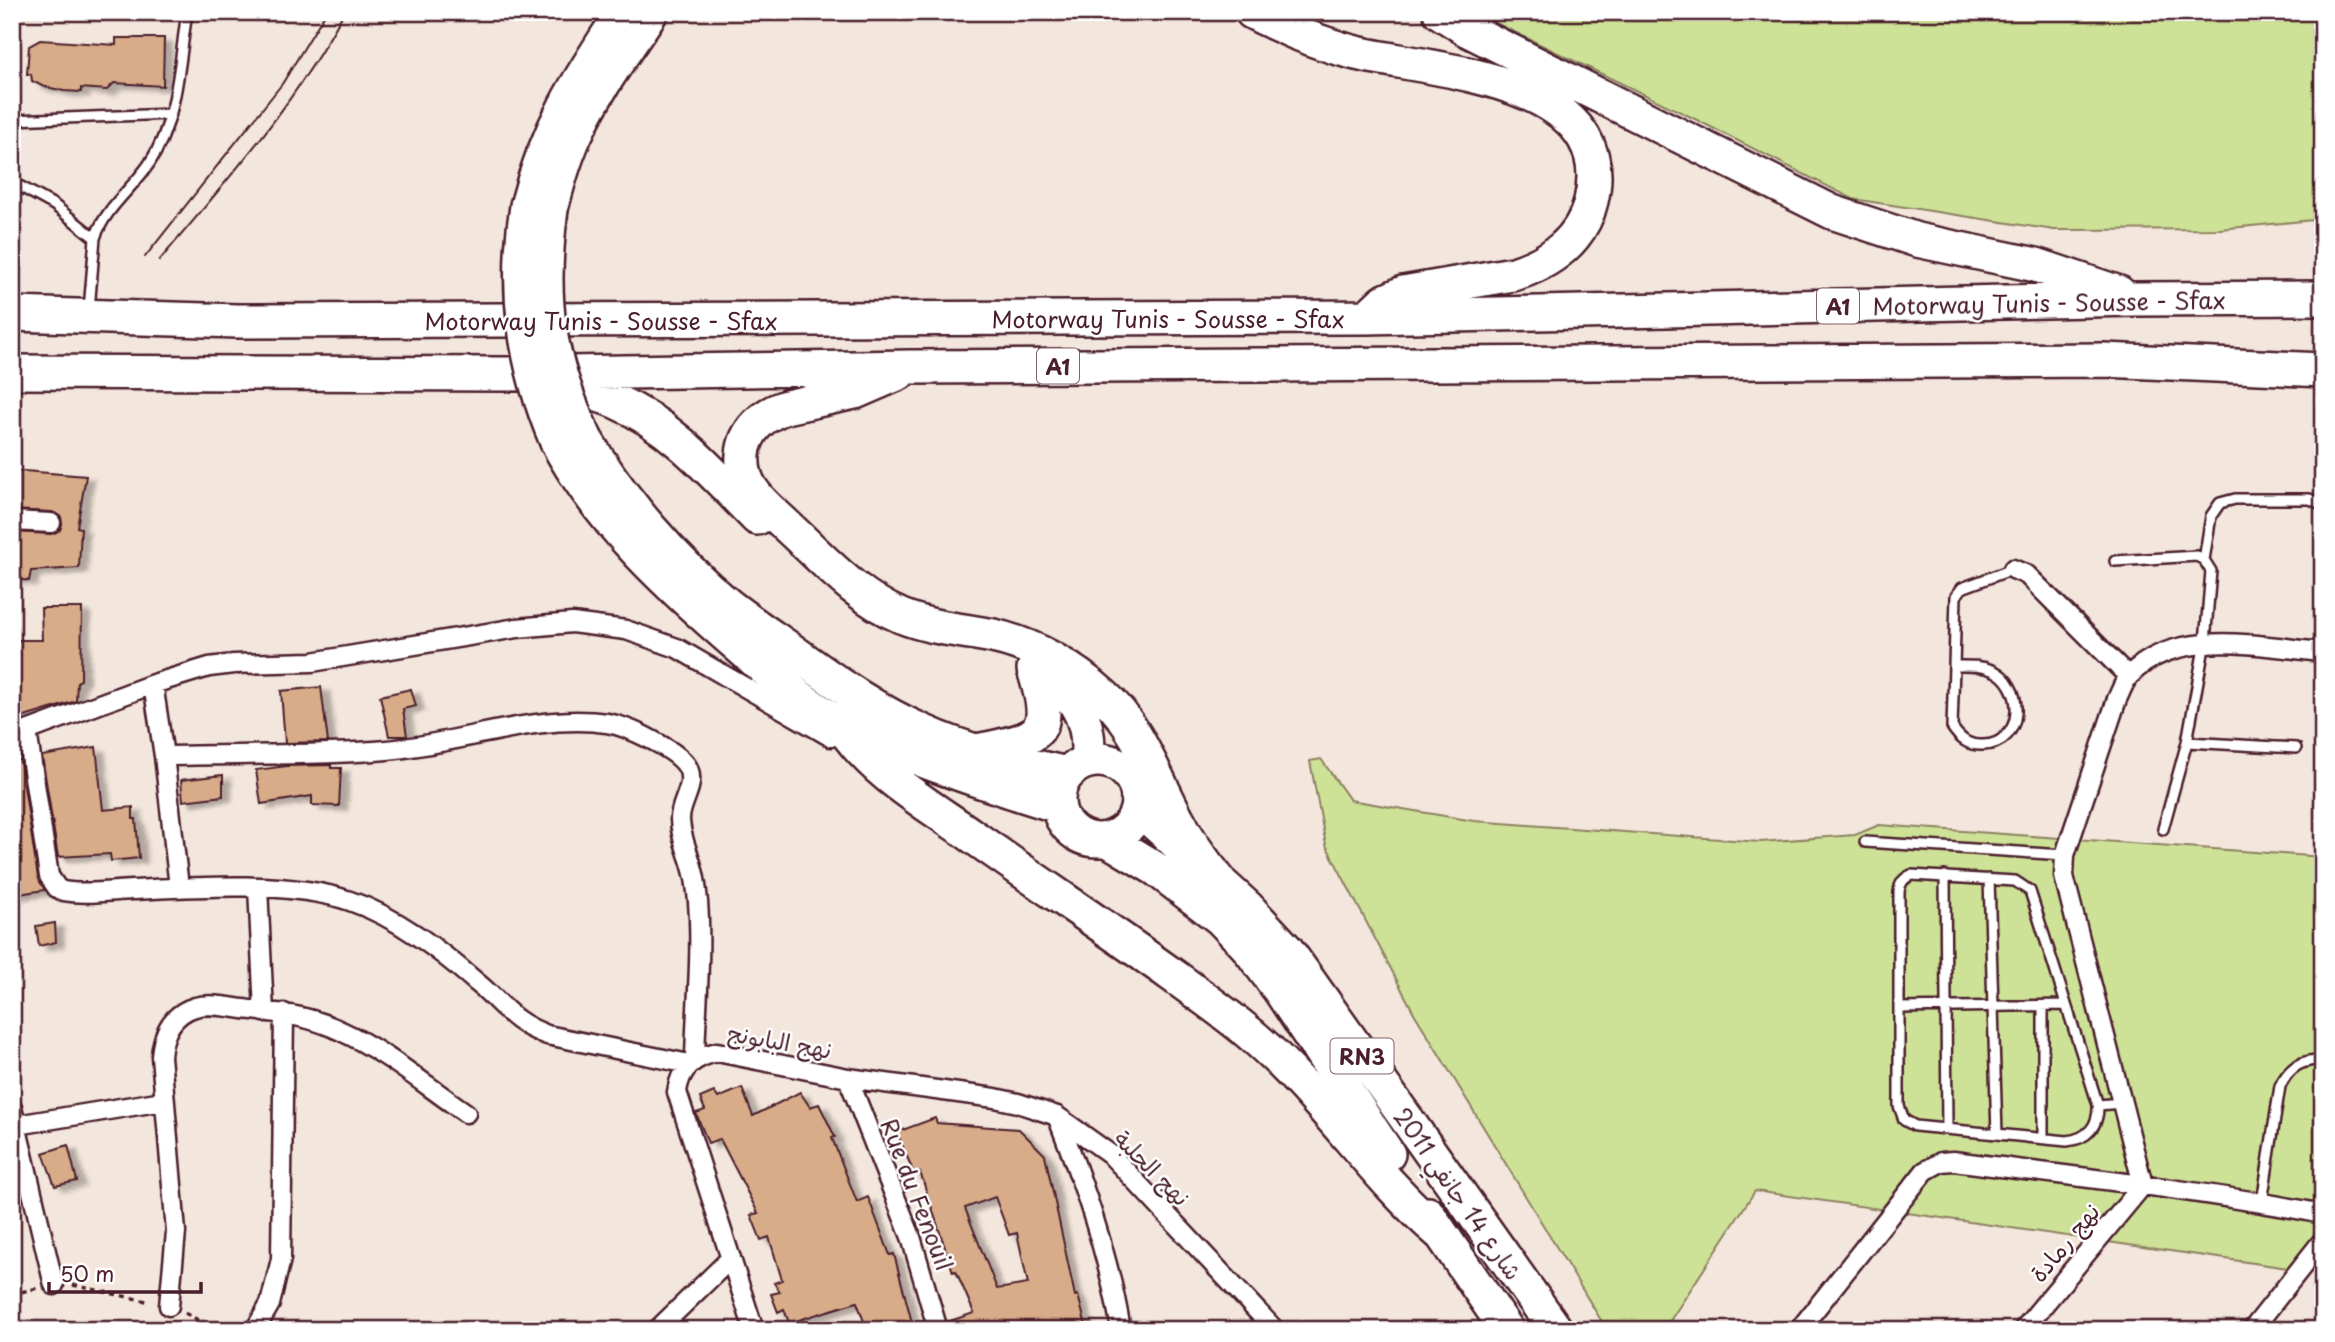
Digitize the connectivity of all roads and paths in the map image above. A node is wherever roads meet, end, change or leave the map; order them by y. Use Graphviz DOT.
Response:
graph roads {
  1 [pos="187,12"];
  2 [pos="623,12"];
  3 [pos="651,12"];
  4 [pos="1252,12"];
  5 [pos="1440,12"];
  6 [pos="172,114"];
  7 [pos="12,120"];
  8 [pos="12,182"];
  9 [pos="539,208"];
  10 [pos="95,238"];
  11 [pos="2323,298"];
  12 [pos="2135,299"];
  13 [pos="12,314"];
  14 [pos="89,315"];
  15 [pos="1367,317"];
  16 [pos="910,367"];
  17 [pos="2323,370"];
  18 [pos="12,372"];
  19 [pos="508,374"];
  20 [pos="572,441"];
  21 [pos="2323,505"];
  22 [pos="12,521"];
  23 [pos="51,523"];
  24 [pos="2204,560"];
  25 [pos="2115,561"];
  26 [pos="2013,569"];
  27 [pos="2205,642"];
  28 [pos="2323,652"];
  29 [pos="1954,666"];
  30 [pos="1034,670"];
  31 [pos="2128,676"];
  32 [pos="153,684"];
  33 [pos="840,723"];
  34 [pos="20,732"];
  35 [pos="2187,742"];
  36 [pos="2296,748"];
  37 [pos="973,751"];
  38 [pos="164,756"];
  39 [pos="865,756"];
  40 [pos="1077,768"];
  41 [pos="1058,806"];
  42 [pos="1138,808"];
  43 [pos="2163,829"];
  44 [pos="1108,840"];
  45 [pos="1865,842"];
  46 [pos="2065,855"];
  47 [pos="1945,876"];
  48 [pos="1218,879"];
  49 [pos="1989,879"];
  50 [pos="179,887"];
  51 [pos="258,887"];
  52 [pos="2066,1005"];
  53 [pos="2043,1006"];
  54 [pos="1946,1007"];
  55 [pos="1993,1007"];
  56 [pos="1900,1008"];
  57 [pos="264,1012"];
  58 [pos="284,1013"];
  59 [pos="2323,1060"];
  60 [pos="692,1062"];
  61 [pos="848,1078"];
  62 [pos="163,1101"];
  63 [pos="2122,1103"];
  64 [pos="2098,1105"];
  65 [pos="466,1113"];
  66 [pos="1058,1116"];
  67 [pos="14,1117"];
  68 [pos="1947,1129"];
  69 [pos="1997,1134"];
  70 [pos="2043,1138"];
  71 [pos="1110,1154"];
  72 [pos="1080,1176"];
  73 [pos="2143,1185"];
  74 [pos="2262,1202"];
  75 [pos="2323,1214"];
  76 [pos="1440,1233"];
  77 [pos="2323,1240"];
  78 [pos="731,1258"];
  79 [pos="54,1285"];
  80 [pos="12,1294"];
  81 [pos="169,1306"];
  82 [pos="217,1330"];
  83 [pos="255,1330"];
  84 [pos="657,1330"];
  85 [pos="754,1330"];
  86 [pos="939,1330"];
  87 [pos="1121,1330"];
  88 [pos="1275,1330"];
  89 [pos="1507,1330"];
  90 [pos="1556,1330"];
  91 [pos="1799,1330"];
  92 [pos="2023,1330"];
  93 [pos="2252,1330"];
  1 -- 6 [label="lane"];
  2 -- 9 [label="highway"];
  3 -- 9 [label="highway"];
  4 -- 15 [label="highway"];
  5 -- 12 [label="highway"];
  6 -- 7 [label="lane"];
  6 -- 10 [label="lane"];
  8 -- 10 [label="lane"];
  9 -- 20 [label="highway, bridge"];
  10 -- 14 [label="lane"];
  11 -- 12 [label="highway, Motorway Tunis - Sousse - Sfax / A1"];
  12 -- 15 [label="highway, Motorway Tunis - Sousse - Sfax / A1"];
  13 -- 14 [label="highway, Motorway Tunis - Sousse - Sfax / A1"];
  14 -- 15 [label="highway, Motorway Tunis - Sousse - Sfax / A1"];
  16 -- 17 [label="highway, Motorway Tunis - Sousse - Sfax / A1"];
  16 -- 19 [label="highway, Motorway Tunis - Sousse - Sfax / A1"];
  16 -- 48 [label="highway"];
  18 -- 19 [label="highway, Motorway Tunis - Sousse - Sfax / A1"];
  19 -- 30 [label="highway"];
  20 -- 33 [label="highway"];
  20 -- 37 [label="highway"];
  21 -- 24 [label="lane"];
  22 -- 23 [label="street"];
  24 -- 25 [label="lane"];
  24 -- 27 [label="lane"];
  26 -- 29 [label="lane"];
  26 -- 31 [label="street"];
  27 -- 28 [label="street"];
  27 -- 31 [label="street"];
  27 -- 35 [label="lane"];
  29 -- 29 [label="lane"];
  30 -- 37 [label="highway"];
  30 -- 40 [label="highway"];
  31 -- 46 [label="street"];
  32 -- 34 [label="street"];
  32 -- 38 [label="street"];
  32 -- 39 [label="street"];
  33 -- 39 [label="highway"];
  33 -- 41 [label="highway"];
  34 -- 50 [label="street"];
  35 -- 36 [label="lane"];
  35 -- 43 [label="lane"];
  37 -- 40 [label="highway"];
  38 -- 50 [label="street"];
  38 -- 60 [label="street"];
  39 -- 76 [label="highway"];
  40 -- 41 [label="highway"];
  40 -- 42 [label="highway"];
  41 -- 44 [label="highway, شارع 14 جانفي 2011 / RN3"];
  42 -- 44 [label="highway"];
  42 -- 48 [label="highway, شارع 14 جانفي 2011 / RN3"];
  44 -- 76 [label="highway, شارع 14 جانفي 2011 / RN3"];
  45 -- 46 [label="lane"];
  46 -- 63 [label="street"];
  47 -- 49 [label="lane"];
  47 -- 54 [label="lane"];
  47 -- 56 [label="lane"];
  48 -- 90 [label="highway, شارع 14 جانفي 2011 / RN3"];
  49 -- 52 [label="lane"];
  49 -- 55 [label="lane"];
  50 -- 51 [label="street"];
  51 -- 57 [label="street"];
  51 -- 60 [label="street"];
  52 -- 53 [label="lane"];
  52 -- 64 [label="lane"];
  53 -- 55 [label="lane"];
  53 -- 70 [label="lane"];
  54 -- 55 [label="lane"];
  54 -- 56 [label="lane"];
  54 -- 68 [label="lane"];
  55 -- 69 [label="lane"];
  56 -- 68 [label="lane"];
  57 -- 58 [label="street"];
  57 -- 62 [label="street"];
  58 -- 65 [label="street"];
  58 -- 83 [label="street"];
  59 -- 74 [label="lane"];
  60 -- 61 [label="street, نهج البابونج"];
  60 -- 78 [label="street"];
  61 -- 66 [label="street, نهج البابونج"];
  61 -- 86 [label="street, Rue du Fenouil"];
  62 -- 67 [label="street"];
  62 -- 81 [label="street"];
  63 -- 64 [label="lane"];
  63 -- 73 [label="street"];
  64 -- 70 [label="lane"];
  66 -- 71 [label="street, نهج الحلبة"];
  66 -- 72 [label="street"];
  67 -- 79 [label="street"];
  68 -- 69 [label="lane"];
  69 -- 70 [label="lane"];
  71 -- 72 [label="street"];
  71 -- 88 [label="street, نهج الحلبة"];
  72 -- 87 [label="street"];
  73 -- 74 [label="street"];
  73 -- 91 [label="street"];
  73 -- 92 [label="street, نهج رمادة"];
  74 -- 75 [label="street"];
  76 -- 89 [label="highway, شارع 14 جانفي 2011 / RN3"];
  77 -- 93 [label="street"];
  78 -- 84 [label="street"];
  78 -- 85 [label="street"];
  79 -- 80 [label="path"];
  79 -- 81 [label="path"];
  81 -- 82 [label="path"];
}
